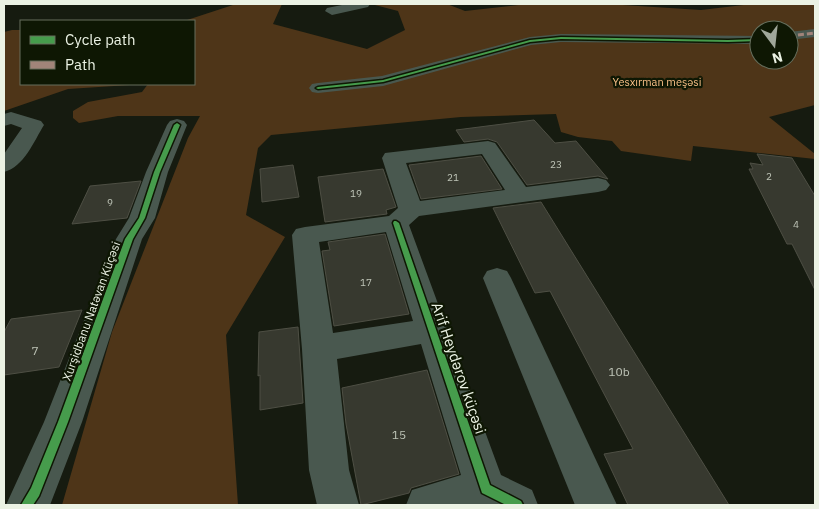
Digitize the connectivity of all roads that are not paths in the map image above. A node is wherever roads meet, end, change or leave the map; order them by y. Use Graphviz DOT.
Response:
graph roads {
  1 [pos="364,4"];
  2 [pos="332,11"];
  3 [pos="815,33"];
  4 [pos="799,35"];
  5 [pos="749,40"];
  6 [pos="318,88"];
  7 [pos="4,120"];
  8 [pos="177,125"];
  9 [pos="4,166"];
  10 [pos="598,185"];
  11 [pos="520,196"];
  12 [pos="403,216"];
  13 [pos="497,278"];
  14 [pos="432,330"];
  15 [pos="319,349"];
  16 [pos="501,497"];
  17 [pos="28,505"];
  18 [pos="338,505"];
  19 [pos="427,505"];
  20 [pos="596,505"];
  1 -- 2 [label="street"];
  3 -- 4 [label="street"];
  5 -- 6 [label="street"];
  7 -- 9 [label="street"];
  8 -- 17 [label="street, Xurşidbanu Natəvan Küçəsi"];
  10 -- 11 [label="street"];
  11 -- 12 [label="street"];
  11 -- 12 [label="street, Arif Heydərov küçəsi"];
  12 -- 14 [label="street, Arif Heydərov küçəsi"];
  12 -- 15 [label="street"];
  13 -- 20 [label="street"];
  14 -- 15 [label="street"];
  14 -- 16 [label="street, Arif Heydərov küçəsi"];
  15 -- 18 [label="street"];
  16 -- 19 [label="street"];
}
